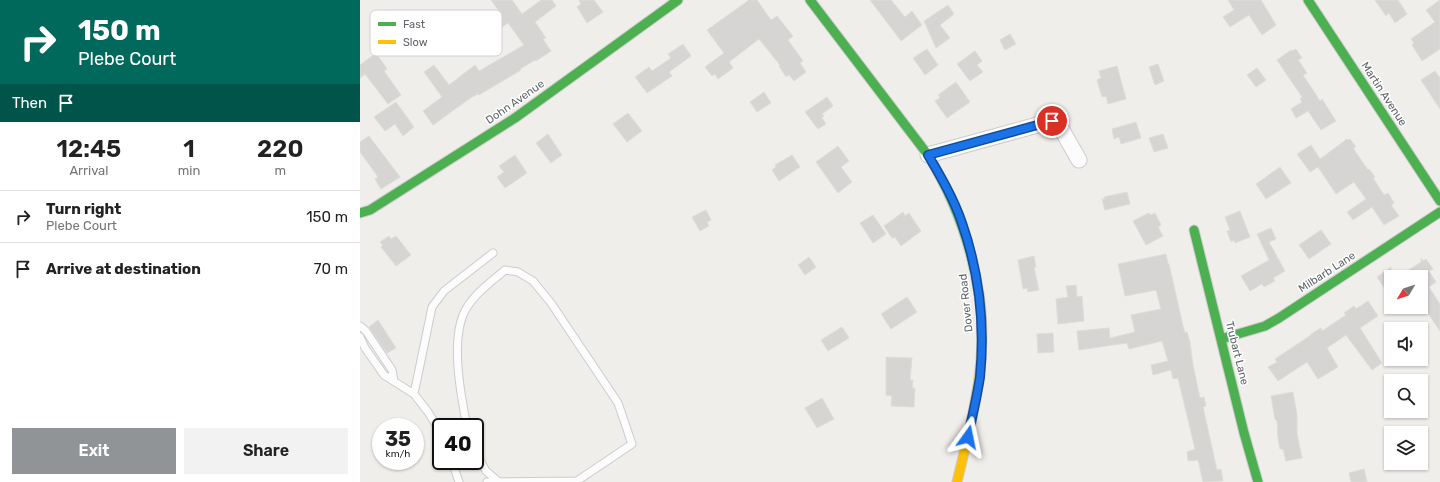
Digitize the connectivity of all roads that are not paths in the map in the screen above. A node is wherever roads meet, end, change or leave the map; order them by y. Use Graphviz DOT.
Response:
graph roads {
  1 [pos="678,0"];
  2 [pos="810,0"];
  3 [pos="1308,0"];
  4 [pos="928,155"];
  5 [pos="1079,160"];
  6 [pos="1440,201"];
  7 [pos="1440,212"];
  8 [pos="360,214"];
  9 [pos="1194,230"];
  10 [pos="493,253"];
  11 [pos="360,326"];
  12 [pos="360,337"];
  13 [pos="1221,339"];
  14 [pos="394,382"];
  15 [pos="414,394"];
  16 [pos="432,418"];
  17 [pos="466,418"];
  18 [pos="484,467"];
  19 [pos="455,470"];
  20 [pos="458,482"];
  21 [pos="487,482"];
  22 [pos="499,482"];
  23 [pos="957,482"];
  24 [pos="1258,482"];
  1 -- 8 [label="street, Dohn Avenue"];
  2 -- 4 [label="street, Dover Road"];
  3 -- 6 [label="street, Martin Avenue"];
  4 -- 5 [label="street"];
  4 -- 23 [label="street, Dover Road"];
  7 -- 13 [label="street, Milbarb Lane"];
  9 -- 13 [label="street, Trubart Lane"];
  10 -- 15 [label="lane"];
  11 -- 14 [label="lane"];
  12 -- 14 [label="lane"];
  13 -- 24 [label="street, Trubart Lane"];
  14 -- 15 [label="lane"];
  15 -- 16 [label="lane"];
  17 -- 22 [label="lane"];
  18 -- 22 [label="lane"];
  19 -- 20 [label="lane"];
  21 -- 22 [label="lane"];
}
